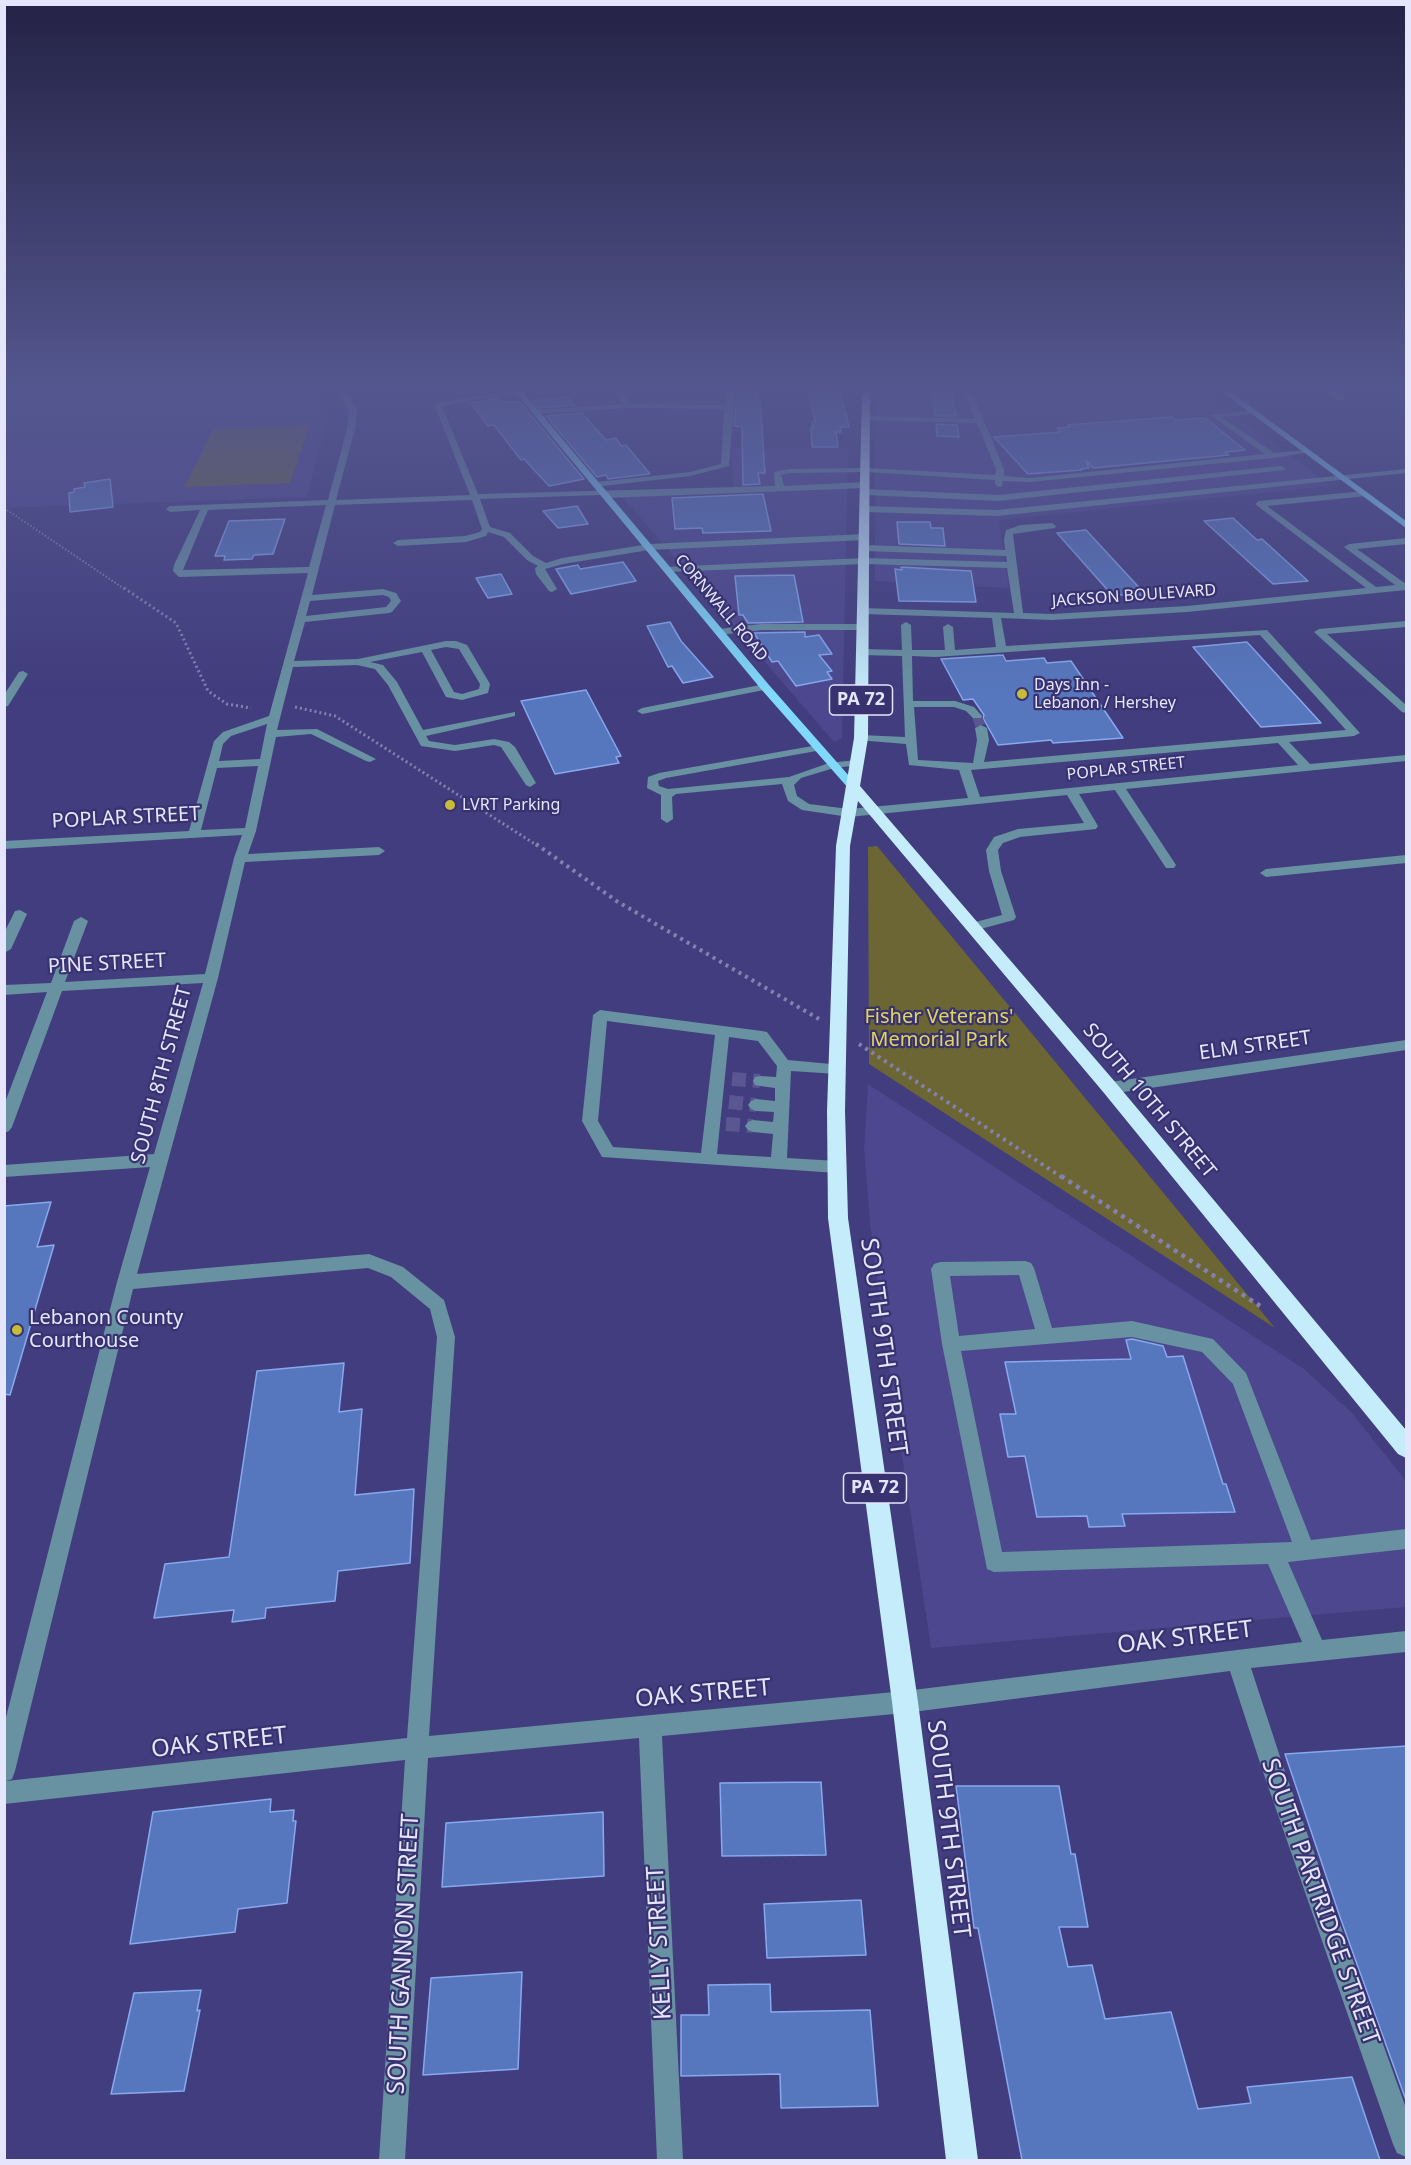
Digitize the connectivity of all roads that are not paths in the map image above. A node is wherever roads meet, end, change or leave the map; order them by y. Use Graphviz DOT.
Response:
graph roads {
  1 [pos="335,493"];
  2 [pos="474,493"];
  3 [pos="547,493"];
  4 [pos="604,493"];
  5 [pos="866,493"];
  6 [pos="925,493"];
  7 [pos="998,493"];
  8 [pos="1045,493"];
  9 [pos="1192,493"];
  10 [pos="1364,494"];
  11 [pos="476,497"];
  12 [pos="998,498"];
  13 [pos="333,503"];
  14 [pos="205,508"];
  15 [pos="170,509"];
  16 [pos="865,509"];
  17 [pos="997,513"];
  18 [pos="1407,525"];
  19 [pos="1052,526"];
  20 [pos="486,529"];
  21 [pos="1407,541"];
  22 [pos="398,543"];
  23 [pos="865,543"];
  24 [pos="649,547"];
  25 [pos="1010,553"];
  26 [pos="864,561"];
  27 [pos="1011,565"];
  28 [pos="545,566"];
  29 [pos="667,569"];
  30 [pos="314,570"];
  31 [pos="1405,587"];
  32 [pos="552,589"];
  33 [pos="1374,590"];
  34 [pos="306,598"];
  35 [pos="1171,610"];
  36 [pos="863,611"];
  37 [pos="996,615"];
  38 [pos="1019,616"];
  39 [pos="301,619"];
  40 [pos="1178,619"];
  41 [pos="1407,624"];
  42 [pos="906,625"];
  43 [pos="863,627"];
  44 [pos="948,627"];
  45 [pos="719,632"];
  46 [pos="425,648"];
  47 [pos="1001,649"];
  48 [pos="862,652"];
  49 [pos="908,653"];
  50 [pos="950,653"];
  51 [pos="357,662"];
  52 [pos="289,664"];
  53 [pos="23,674"];
  54 [pos="765,687"];
  55 [pos="4,704"];
  56 [pos="908,704"];
  57 [pos="1407,710"];
  58 [pos="642,711"];
  59 [pos="275,713"];
  60 [pos="511,714"];
  61 [pos="977,716"];
  62 [pos="981,728"];
  63 [pos="270,734"];
  64 [pos="418,734"];
  65 [pos="861,738"];
  66 [pos="1281,740"];
  67 [pos="911,741"];
  68 [pos="818,748"];
  69 [pos="1407,758"];
  70 [pos="370,759"];
  71 [pos="263,762"];
  72 [pos="856,763"];
  73 [pos="213,765"];
  74 [pos="833,765"];
  75 [pos="978,765"];
  76 [pos="964,766"];
  77 [pos="1307,768"];
  78 [pos="791,780"];
  79 [pos="530,783"];
  80 [pos="1118,786"];
  81 [pos="853,787"];
  82 [pos="1071,791"];
  83 [pos="668,793"];
  84 [pos="975,801"];
  85 [pos="873,810"];
  86 [pos="849,813"];
  87 [pos="668,819"];
  88 [pos="250,831"];
  89 [pos="194,834"];
  90 [pos="4,845"];
  91 [pos="380,851"];
  92 [pos="240,858"];
  93 [pos="1407,860"];
  94 [pos="1170,865"];
  95 [pos="1266,873"];
  96 [pos="20,914"];
  97 [pos="81,921"];
  98 [pos="973,927"];
  99 [pos="4,949"];
  100 [pos="211,978"];
  101 [pos="57,987"];
  102 [pos="4,990"];
  103 [pos="723,1030"];
  104 [pos="1407,1046"];
  105 [pos="784,1065"];
  106 [pos="837,1069"];
  107 [pos="760,1081"];
  108 [pos="783,1083"];
  109 [pos="1110,1088"];
  110 [pos="756,1105"];
  111 [pos="782,1107"];
  112 [pos="753,1126"];
  113 [pos="4,1127"];
  114 [pos="780,1129"];
  115 [pos="708,1159"];
  116 [pos="160,1160"];
  117 [pos="778,1163"];
  118 [pos="837,1167"];
  119 [pos="4,1171"];
  120 [pos="126,1282"];
  121 [pos="1046,1336"];
  122 [pos="951,1344"];
  123 [pos="1407,1447"];
  124 [pos="1407,1539"];
  125 [pos="1305,1551"];
  126 [pos="1274,1554"];
  127 [pos="1407,1642"];
  128 [pos="1316,1650"];
  129 [pos="1237,1659"];
  130 [pos="905,1702"];
  131 [pos="650,1726"];
  132 [pos="417,1748"];
  133 [pos="4,1771"];
  134 [pos="4,1793"];
  135 [pos="1407,2144"];
  136 [pos="392,2160"];
  137 [pos="670,2160"];
  138 [pos="962,2160"];
  1 -- 13 [label="street, SOUTH 8TH STREET"];
  2 -- 11 [label="street"];
  3 -- 11 [label="street"];
  4 -- 24 [label="main road, CORNWALL ROAD"];
  5 -- 16 [label="highway, PA 72"];
  6 -- 12 [label="street"];
  7 -- 12 [label="street"];
  8 -- 12 [label="street"];
  9 -- 17 [label="street"];
  10 -- 18 [label="main road"];
  10 -- 33 [label="street"];
  11 -- 13 [label="street"];
  11 -- 20 [label="street"];
  12 -- 17 [label="street"];
  13 -- 14 [label="street"];
  13 -- 30 [label="street, SOUTH 8TH STREET"];
  14 -- 15 [label="street"];
  14 -- 30 [label="street"];
  16 -- 17 [label="street"];
  16 -- 23 [label="highway, PA 72"];
  19 -- 25 [label="street"];
  20 -- 22 [label="street"];
  20 -- 28 [label="street"];
  21 -- 31 [label="street"];
  23 -- 24 [label="street"];
  23 -- 25 [label="street"];
  23 -- 26 [label="highway, PA 72"];
  24 -- 28 [label="street"];
  24 -- 29 [label="main road, CORNWALL ROAD"];
  25 -- 27 [label="street"];
  26 -- 27 [label="street"];
  26 -- 29 [label="street"];
  26 -- 36 [label="highway, PA 72"];
  27 -- 38 [label="street"];
  28 -- 32 [label="street"];
  29 -- 45 [label="main road, CORNWALL ROAD"];
  30 -- 34 [label="street, SOUTH 8TH STREET"];
  31 -- 33 [label="street, JACKSON BOULEVARD"];
  33 -- 35 [label="street, JACKSON BOULEVARD"];
  34 -- 39 [label="street, SOUTH 8TH STREET"];
  34 -- 39 [label="street"];
  35 -- 38 [label="street, JACKSON BOULEVARD"];
  35 -- 40 [label="street"];
  36 -- 37 [label="street, JACKSON BOULEVARD"];
  36 -- 43 [label="highway, PA 72"];
  37 -- 38 [label="street, JACKSON BOULEVARD"];
  37 -- 47 [label="street"];
  39 -- 52 [label="street, SOUTH 8TH STREET"];
  41 -- 57 [label="street"];
  42 -- 49 [label="street"];
  43 -- 45 [label="street"];
  43 -- 48 [label="highway, PA 72"];
  44 -- 50 [label="street"];
  45 -- 54 [label="main road, CORNWALL ROAD"];
  46 -- 46 [label="street"];
  46 -- 51 [label="street"];
  47 -- 50 [label="street"];
  47 -- 66 [label="street"];
  48 -- 49 [label="street"];
  48 -- 65 [label="highway, PA 72"];
  49 -- 50 [label="street"];
  49 -- 56 [label="street"];
  51 -- 52 [label="street"];
  51 -- 64 [label="street"];
  52 -- 59 [label="street, SOUTH 8TH STREET"];
  53 -- 55 [label="street"];
  54 -- 58 [label="street"];
  54 -- 68 [label="main road, CORNWALL ROAD"];
  56 -- 61 [label="street"];
  56 -- 67 [label="street"];
  59 -- 63 [label="street, SOUTH 8TH STREET"];
  59 -- 73 [label="street"];
  60 -- 64 [label="street"];
  62 -- 75 [label="street"];
  63 -- 70 [label="street"];
  63 -- 71 [label="street, SOUTH 8TH STREET"];
  64 -- 79 [label="street"];
  65 -- 67 [label="street"];
  65 -- 72 [label="highway, PA 72"];
  66 -- 75 [label="street"];
  66 -- 77 [label="street"];
  67 -- 76 [label="street"];
  68 -- 74 [label="main road, CORNWALL ROAD"];
  68 -- 83 [label="street"];
  69 -- 77 [label="street, POPLAR STREET"];
  71 -- 73 [label="street"];
  71 -- 88 [label="street, SOUTH 8TH STREET"];
  72 -- 74 [label="street"];
  72 -- 81 [label="highway, PA 72"];
  73 -- 89 [label="street"];
  74 -- 78 [label="street"];
  74 -- 81 [label="main road, CORNWALL ROAD"];
  75 -- 76 [label="street"];
  76 -- 84 [label="street"];
  77 -- 80 [label="street, POPLAR STREET"];
  78 -- 83 [label="street"];
  78 -- 86 [label="street, POPLAR STREET"];
  80 -- 82 [label="street, POPLAR STREET"];
  80 -- 94 [label="street"];
  81 -- 85 [label="highway, SOUTH 10TH STREET"];
  81 -- 86 [label="highway, SOUTH 9TH STREET / PA 72"];
  82 -- 84 [label="street, POPLAR STREET"];
  82 -- 98 [label="street"];
  83 -- 87 [label="street"];
  84 -- 85 [label="street, POPLAR STREET"];
  85 -- 86 [label="street, POPLAR STREET"];
  85 -- 98 [label="highway, SOUTH 10TH STREET"];
  86 -- 106 [label="highway, SOUTH 9TH STREET / PA 72"];
  88 -- 89 [label="street, POPLAR STREET"];
  88 -- 92 [label="street, SOUTH 8TH STREET"];
  89 -- 90 [label="street, POPLAR STREET"];
  91 -- 92 [label="street"];
  92 -- 100 [label="street, SOUTH 8TH STREET"];
  93 -- 95 [label="street"];
  96 -- 99 [label="street"];
  97 -- 101 [label="street"];
  98 -- 109 [label="highway, SOUTH 10TH STREET"];
  100 -- 101 [label="street, PINE STREET"];
  100 -- 116 [label="street, SOUTH 8TH STREET"];
  101 -- 102 [label="street, PINE STREET"];
  101 -- 113 [label="street"];
  103 -- 105 [label="street"];
  103 -- 115 [label="street"];
  103 -- 115 [label="street"];
  104 -- 109 [label="street, ELM STREET"];
  105 -- 106 [label="street"];
  105 -- 108 [label="street"];
  106 -- 118 [label="highway, SOUTH 9TH STREET / PA 72"];
  107 -- 108 [label="street"];
  108 -- 111 [label="street"];
  109 -- 123 [label="highway, SOUTH 10TH STREET"];
  110 -- 111 [label="street"];
  111 -- 114 [label="street"];
  112 -- 114 [label="street"];
  114 -- 117 [label="street"];
  115 -- 117 [label="street"];
  116 -- 119 [label="street"];
  116 -- 120 [label="street, SOUTH 8TH STREET"];
  117 -- 118 [label="street"];
  118 -- 130 [label="highway, SOUTH 9TH STREET / PA 72"];
  120 -- 132 [label="street, SOUTH GANNON STREET"];
  120 -- 133 [label="street, SOUTH 8TH STREET"];
  121 -- 122 [label="street"];
  121 -- 122 [label="street"];
  121 -- 125 [label="street"];
  122 -- 126 [label="street"];
  124 -- 125 [label="street"];
  125 -- 126 [label="street"];
  126 -- 128 [label="street"];
  127 -- 128 [label="street, OAK STREET"];
  128 -- 129 [label="street, OAK STREET"];
  129 -- 130 [label="street, OAK STREET"];
  129 -- 135 [label="street, SOUTH PARTRIDGE STREET"];
  130 -- 131 [label="street, OAK STREET"];
  130 -- 138 [label="highway, SOUTH 9TH STREET / PA 72"];
  131 -- 132 [label="street, OAK STREET"];
  131 -- 137 [label="street, KELLY STREET"];
  132 -- 134 [label="street, OAK STREET"];
  132 -- 136 [label="street, SOUTH GANNON STREET"];
}
